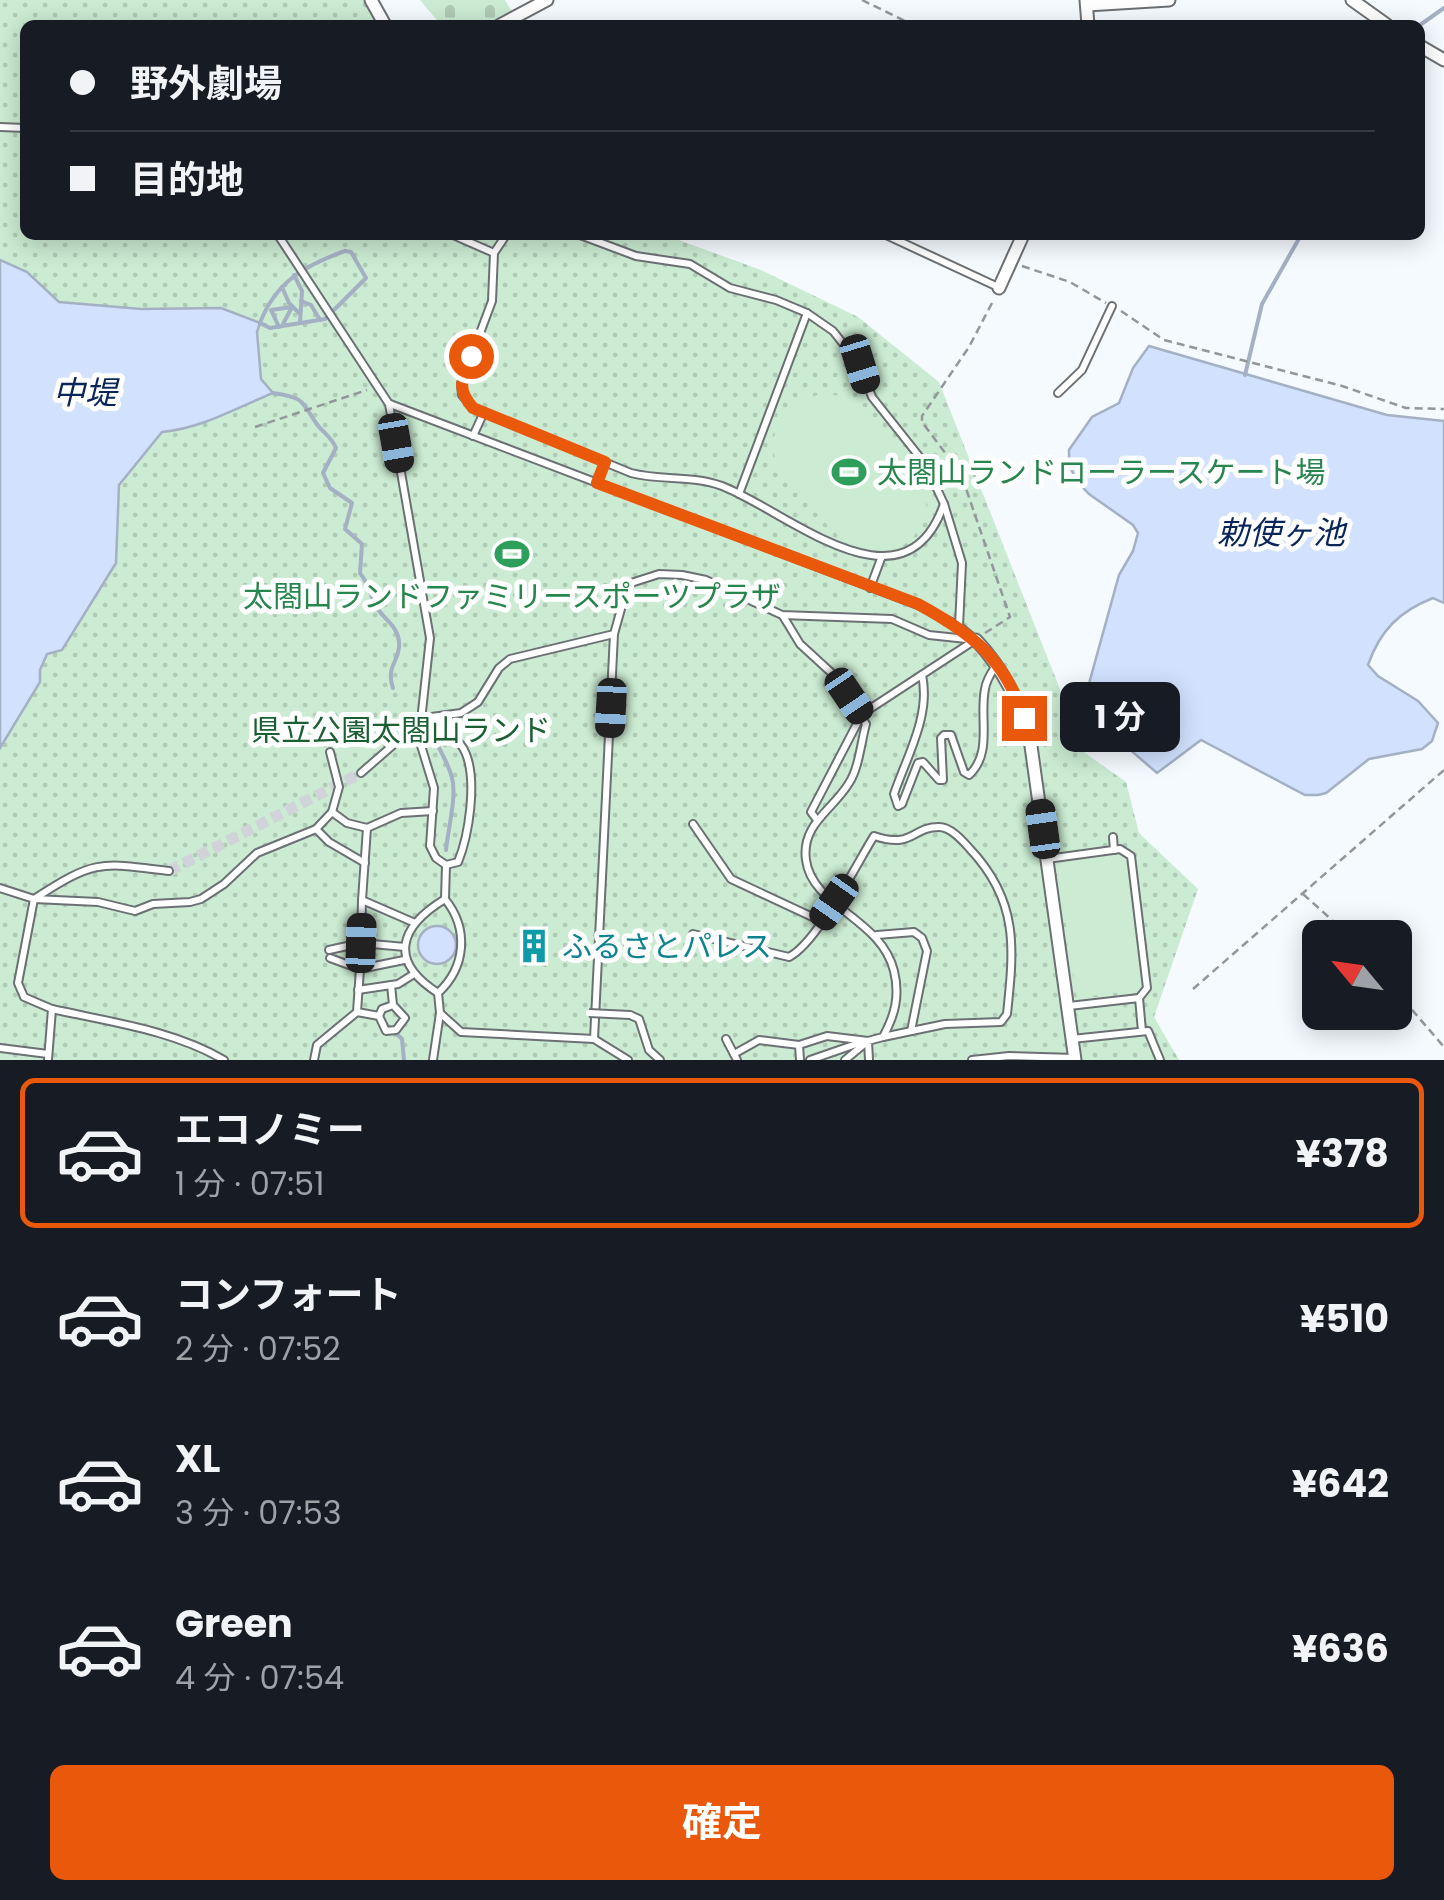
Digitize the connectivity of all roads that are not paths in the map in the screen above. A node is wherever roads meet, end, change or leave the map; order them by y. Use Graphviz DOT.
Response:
graph roads {
  1 [pos="548,0"];
  2 [pos="1169,0"];
  3 [pos="1352,0"];
  4 [pos="1087,2"];
  5 [pos="510,20"];
  6 [pos="1380,20"];
  7 [pos="281,240"];
  8 [pos="464,240"];
  9 [pos="503,240"];
  10 [pos="593,240"];
  11 [pos="897,240"];
  12 [pos="1021,240"];
  13 [pos="494,253"];
  14 [pos="999,288"];
  15 [pos="1112,306"];
  16 [pos="808,313"];
  17 [pos="1058,393"];
  18 [pos="389,404"];
  19 [pos="484,412"];
  20 [pos="473,436"];
  21 [pos="605,462"];
  22 [pos="597,483"];
  23 [pos="738,494"];
  24 [pos="944,504"];
  25 [pos="882,555"];
  26 [pos="870,588"];
  27 [pos="782,615"];
  28 [pos="959,626"];
  29 [pos="614,634"];
  30 [pos="976,640"];
  31 [pos="997,662"];
  32 [pos="922,675"];
  33 [pos="862,714"];
  34 [pos="424,718"];
  35 [pos="330,752"];
  36 [pos="361,773"];
  37 [pos="433,811"];
  38 [pos="332,812"];
  39 [pos="818,820"];
  40 [pos="693,824"];
  41 [pos="316,828"];
  42 [pos="367,828"];
  43 [pos="1113,837"];
  44 [pos="1114,850"];
  45 [pos="1047,859"];
  46 [pos="364,863"];
  47 [pos="446,865"];
  48 [pos="168,871"];
  49 [pos="0,888"];
  50 [pos="34,898"];
  51 [pos="446,899"];
  52 [pos="362,900"];
  53 [pos="834,902"];
  54 [pos="821,921"];
  55 [pos="416,922"];
  56 [pos="693,934"];
  57 [pos="876,935"];
  58 [pos="361,943"];
  59 [pos="405,947"];
  60 [pos="404,960"];
  61 [pos="360,969"];
  62 [pos="414,974"];
  63 [pos="390,986"];
  64 [pos="358,990"];
  65 [pos="438,993"];
  66 [pos="1139,998"];
  67 [pos="393,1005"];
  68 [pos="1067,1006"];
  69 [pos="52,1009"];
  70 [pos="357,1012"];
  71 [pos="440,1013"];
  72 [pos="589,1013"];
  73 [pos="379,1016"];
  74 [pos="911,1031"];
  75 [pos="1142,1032"];
  76 [pos="883,1037"];
  77 [pos="594,1039"];
  78 [pos="726,1039"];
  79 [pos="1072,1039"];
  80 [pos="868,1041"];
  81 [pos="799,1045"];
  82 [pos="0,1048"];
  83 [pos="612,1056"];
  84 [pos="48,1057"];
  85 [pos="736,1057"];
  86 [pos="1075,1059"];
  87 [pos="224,1060"];
  88 [pos="314,1060"];
  89 [pos="433,1060"];
  90 [pos="628,1060"];
  91 [pos="660,1060"];
  92 [pos="800,1060"];
  93 [pos="810,1060"];
  94 [pos="845,1060"];
  95 [pos="869,1060"];
  96 [pos="972,1060"];
  97 [pos="1160,1060"];
  1 -- 5 [label="street"];
  2 -- 4 [label="street"];
  3 -- 6 [label="street"];
  7 -- 18 [label="lane"];
  8 -- 13 [label="lane"];
  9 -- 13 [label="lane"];
  10 -- 16 [label="lane"];
  11 -- 14 [label="lane"];
  12 -- 14 [label="street"];
  13 -- 19 [label="lane"];
  15 -- 17 [label="lane"];
  16 -- 23 [label="lane"];
  16 -- 24 [label="lane"];
  18 -- 20 [label="lane"];
  18 -- 34 [label="lane"];
  19 -- 20 [label="lane"];
  19 -- 21 [label="lane"];
  20 -- 22 [label="lane"];
  21 -- 22 [label="lane"];
  21 -- 23 [label="lane"];
  22 -- 26 [label="lane"];
  23 -- 25 [label="lane"];
  24 -- 25 [label="lane"];
  24 -- 28 [label="lane"];
  25 -- 26 [label="lane"];
  26 -- 28 [label="lane"];
  27 -- 29 [label="lane"];
  27 -- 30 [label="lane"];
  27 -- 33 [label="lane"];
  28 -- 30 [label="lane"];
  29 -- 34 [label="lane"];
  29 -- 77 [label="lane"];
  30 -- 31 [label="street"];
  30 -- 32 [label="lane"];
  31 -- 32 [label="lane"];
  31 -- 45 [label="street"];
  32 -- 33 [label="lane"];
  33 -- 39 [label="lane"];
  33 -- 39 [label="lane"];
  34 -- 36 [label="lane"];
  34 -- 37 [label="lane"];
  34 -- 47 [label="lane"];
  35 -- 38 [label="lane"];
  37 -- 42 [label="lane"];
  37 -- 47 [label="lane"];
  38 -- 41 [label="lane"];
  38 -- 42 [label="lane"];
  39 -- 53 [label="lane"];
  40 -- 54 [label="lane"];
  41 -- 46 [label="lane"];
  41 -- 50 [label="lane"];
  42 -- 46 [label="lane"];
  43 -- 44 [label="lane"];
  44 -- 45 [label="lane"];
  44 -- 66 [label="lane"];
  45 -- 68 [label="street"];
  46 -- 52 [label="lane"];
  47 -- 51 [label="lane"];
  48 -- 50 [label="lane"];
  49 -- 50 [label="lane"];
  50 -- 69 [label="lane"];
  51 -- 55 [label="lane"];
  51 -- 65 [label="lane"];
  52 -- 55 [label="lane"];
  52 -- 58 [label="lane"];
  53 -- 54 [label="lane"];
  53 -- 57 [label="lane"];
  53 -- 74 [label="lane"];
  54 -- 56 [label="lane"];
  55 -- 59 [label="lane"];
  57 -- 74 [label="lane"];
  57 -- 76 [label="lane"];
  58 -- 59 [label="lane"];
  58 -- 61 [label="lane"];
  59 -- 60 [label="lane"];
  60 -- 61 [label="lane"];
  60 -- 62 [label="lane"];
  61 -- 64 [label="lane"];
  62 -- 63 [label="lane"];
  62 -- 65 [label="lane"];
  63 -- 64 [label="lane"];
  63 -- 67 [label="lane"];
  64 -- 70 [label="lane"];
  65 -- 71 [label="lane"];
  66 -- 68 [label="lane"];
  66 -- 75 [label="lane"];
  67 -- 73 [label="lane"];
  67 -- 73 [label="lane"];
  68 -- 79 [label="street"];
  69 -- 84 [label="lane"];
  69 -- 87 [label="lane"];
  70 -- 73 [label="lane"];
  70 -- 88 [label="lane"];
  71 -- 77 [label="lane"];
  71 -- 89 [label="lane"];
  72 -- 91 [label="lane, bridge"];
  74 -- 76 [label="lane"];
  75 -- 79 [label="lane"];
  75 -- 97 [label="lane"];
  76 -- 80 [label="lane"];
  77 -- 83 [label="lane"];
  78 -- 85 [label="lane"];
  79 -- 86 [label="street"];
  80 -- 81 [label="lane"];
  80 -- 93 [label="lane"];
  80 -- 94 [label="lane"];
  80 -- 95 [label="lane"];
  81 -- 85 [label="lane"];
  81 -- 92 [label="lane"];
  82 -- 84 [label="lane"];
  83 -- 90 [label="lane"];
  86 -- 96 [label="lane"];
}
